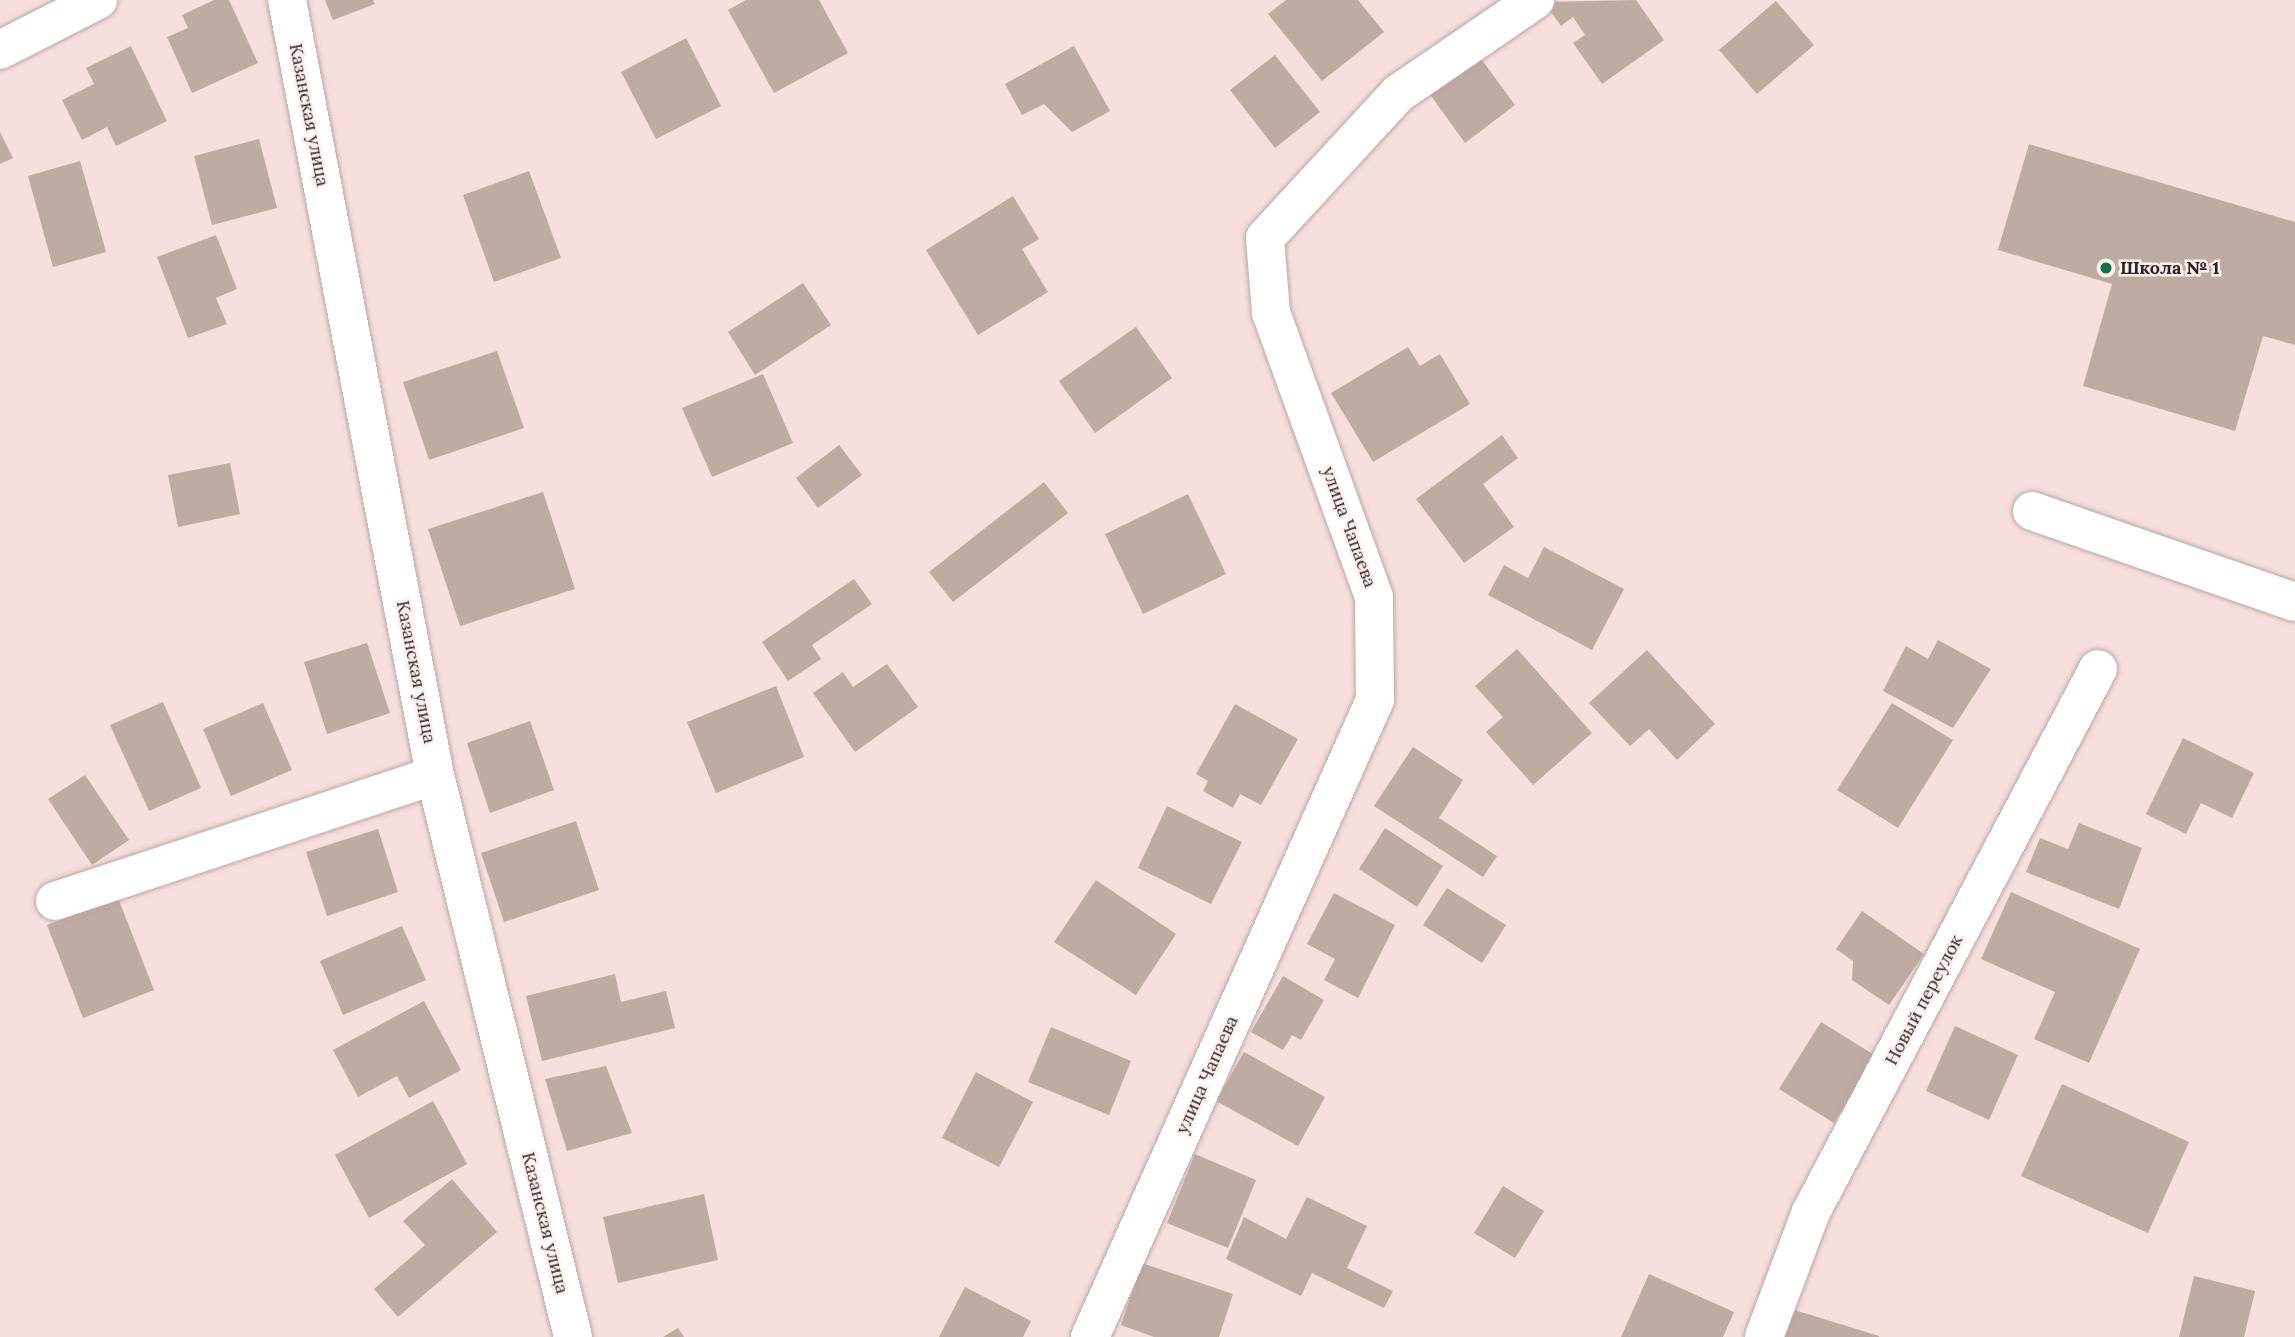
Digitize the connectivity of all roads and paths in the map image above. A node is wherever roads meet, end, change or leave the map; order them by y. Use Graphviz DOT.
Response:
graph roads {
  1 [pos="98,0"];
  2 [pos="287,0"];
  3 [pos="1535,0"];
  4 [pos="0,50"];
  5 [pos="2032,511"];
  6 [pos="2295,602"];
  7 [pos="2098,669"];
  8 [pos="435,775"];
  9 [pos="55,901"];
  10 [pos="573,1337"];
  11 [pos="1090,1337"];
  12 [pos="1764,1337"];
  1 -- 4 [label="street"];
  2 -- 8 [label="street, Казанская улица"];
  3 -- 11 [label="street, улица Чапаева"];
  5 -- 6 [label="street"];
  7 -- 12 [label="street, Новый переулок"];
  8 -- 9 [label="street"];
  8 -- 10 [label="street, Казанская улица"];
}
